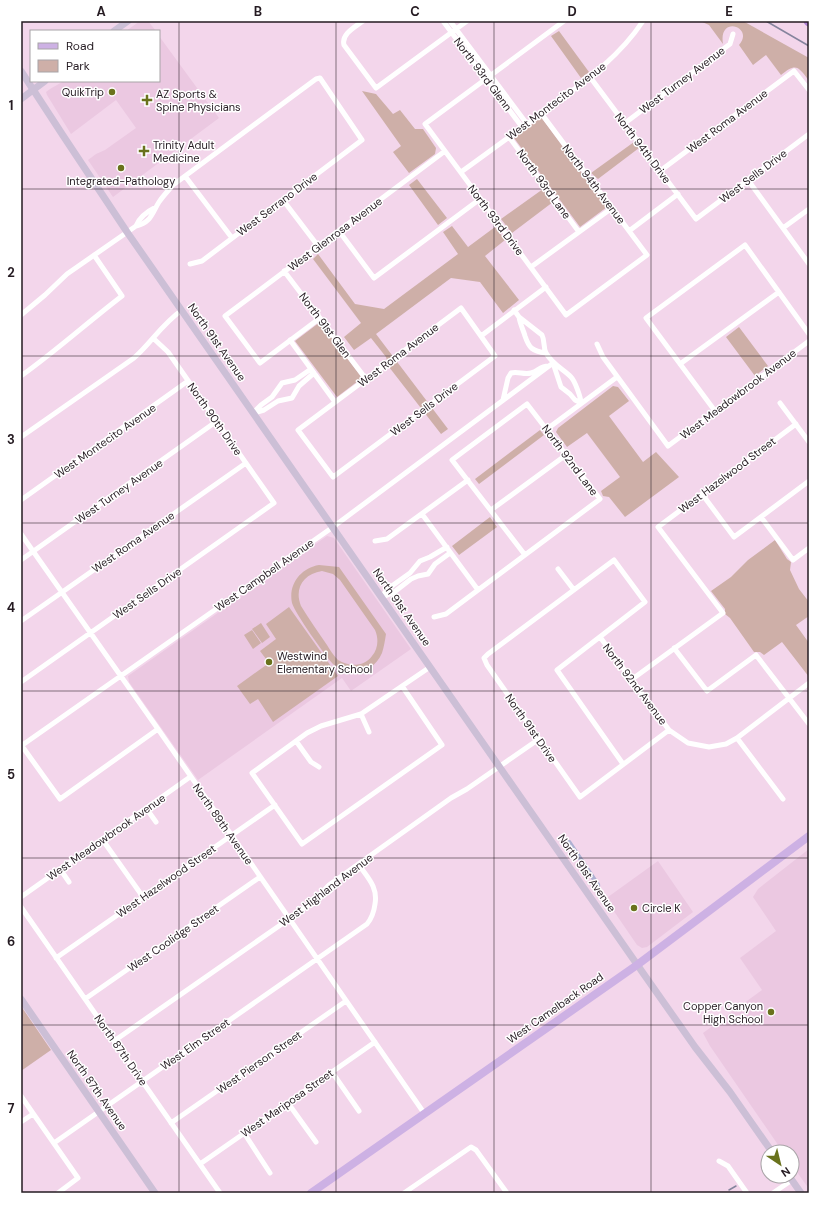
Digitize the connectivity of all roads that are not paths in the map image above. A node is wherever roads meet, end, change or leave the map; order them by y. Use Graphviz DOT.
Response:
graph roads {
  1 [pos="128,21"];
  2 [pos="443,21"];
  3 [pos="450,21"];
  4 [pos="467,21"];
  5 [pos="564,21"];
  6 [pos="643,21"];
  7 [pos="359,22"];
  8 [pos="115,30"];
  9 [pos="454,31"];
  10 [pos="734,34"];
  11 [pos="21,71"];
  12 [pos="489,78"];
  13 [pos="590,78"];
  14 [pos="44,82"];
  15 [pos="33,90"];
  16 [pos="809,90"];
  17 [pos="21,98"];
  18 [pos="541,113"];
  19 [pos="625,123"];
  20 [pos="525,125"];
  21 [pos="809,134"];
  22 [pos="509,137"];
  23 [pos="445,151"];
  24 [pos="660,171"];
  25 [pos="461,172"];
  26 [pos="185,176"];
  27 [pos="748,180"];
  28 [pos="678,194"];
  29 [pos="480,199"];
  30 [pos="283,200"];
  31 [pos="612,208"];
  32 [pos="809,209"];
  33 [pos="696,219"];
  34 [pos="783,228"];
  35 [pos="629,230"];
  36 [pos="338,231"];
  37 [pos="128,232"];
  38 [pos="579,232"];
  39 [pos="232,238"];
  40 [pos="318,246"];
  41 [pos="94,255"];
  42 [pos="190,264"];
  43 [pos="809,264"];
  44 [pos="531,267"];
  45 [pos="284,272"];
  46 [pos="546,287"];
  47 [pos="779,292"];
  48 [pos="182,310"];
  49 [pos="514,310"];
  50 [pos="21,314"];
  51 [pos="566,315"];
  52 [pos="519,317"];
  53 [pos="320,318"];
  54 [pos="809,334"];
  55 [pos="481,336"];
  56 [pos="153,338"];
  57 [pos="290,340"];
  58 [pos="809,341"];
  59 [pos="597,344"];
  60 [pos="546,353"];
  61 [pos="552,364"];
  62 [pos="680,364"];
  63 [pos="313,371"];
  64 [pos="521,373"];
  65 [pos="21,376"];
  66 [pos="617,377"];
  67 [pos="366,379"];
  68 [pos="188,381"];
  69 [pos="290,381"];
  70 [pos="524,384"];
  71 [pos="297,389"];
  72 [pos="504,400"];
  73 [pos="335,402"];
  74 [pos="581,403"];
  75 [pos="780,403"];
  76 [pos="715,411"];
  77 [pos="254,413"];
  78 [pos="217,421"];
  79 [pos="796,424"];
  80 [pos="546,429"];
  81 [pos="298,430"];
  82 [pos="21,437"];
  83 [pos="809,442"];
  84 [pos="566,455"];
  85 [pos="246,463"];
  86 [pos="468,480"];
  87 [pos="809,481"];
  88 [pos="702,494"];
  89 [pos="21,500"];
  90 [pos="274,503"];
  91 [pos="491,510"];
  92 [pos="422,514"];
  93 [pos="761,517"];
  94 [pos="333,527"];
  95 [pos="21,534"];
  96 [pos="375,541"];
  97 [pos="447,547"];
  98 [pos="809,548"];
  99 [pos="33,552"];
  100 [pos="450,553"];
  101 [pos="524,555"];
  102 [pos="430,558"];
  103 [pos="21,560"];
  104 [pos="435,564"];
  105 [pos="558,569"];
  106 [pos="478,590"];
  107 [pos="574,590"];
  108 [pos="61,592"];
  109 [pos="382,597"];
  110 [pos="434,617"];
  111 [pos="21,621"];
  112 [pos="90,633"];
  113 [pos="600,637"];
  114 [pos="674,648"];
  115 [pos="430,667"];
  116 [pos="120,677"];
  117 [pos="631,680"];
  118 [pos="21,682"];
  119 [pos="809,683"];
  120 [pos="402,686"];
  121 [pos="789,697"];
  122 [pos="361,714"];
  123 [pos="809,724"];
  124 [pos="158,729"];
  125 [pos="669,730"];
  126 [pos="369,732"];
  127 [pos="737,738"];
  128 [pos="539,739"];
  129 [pos="296,741"];
  130 [pos="21,746"];
  131 [pos="623,764"];
  132 [pos="499,766"];
  133 [pos="319,767"];
  134 [pos="190,777"];
  135 [pos="783,799"];
  136 [pos="275,805"];
  137 [pos="146,808"];
  138 [pos="156,822"];
  139 [pos="232,835"];
  140 [pos="809,836"];
  141 [pos="102,839"];
  142 [pos="359,864"];
  143 [pos="60,869"];
  144 [pos="260,877"];
  145 [pos="69,882"];
  146 [pos="21,897"];
  147 [pos="143,897"];
  148 [pos="21,907"];
  149 [pos="290,919"];
  150 [pos="56,958"];
  151 [pos="317,959"];
  152 [pos="637,964"];
  153 [pos="21,999"];
  154 [pos="85,999"];
  155 [pos="346,1001"];
  156 [pos="114,1041"];
  157 [pos="375,1042"];
  158 [pos="332,1072"];
  159 [pos="142,1082"];
  160 [pos="21,1096"];
  161 [pos="288,1103"];
  162 [pos="359,1111"];
  163 [pos="99,1112"];
  164 [pos="424,1113"];
  165 [pos="33,1114"];
  166 [pos="21,1122"];
  167 [pos="171,1122"];
  168 [pos="244,1134"];
  169 [pos="316,1142"];
  170 [pos="54,1143"];
  171 [pos="766,1144"];
  172 [pos="719,1161"];
  173 [pos="200,1164"];
  174 [pos="270,1173"];
  175 [pos="783,1184"];
  176 [pos="794,1184"];
  177 [pos="504,1192"];
  178 [pos="58,1193"];
  179 [pos="155,1193"];
  180 [pos="220,1193"];
  181 [pos="311,1193"];
  182 [pos="404,1193"];
  183 [pos="747,1193"];
  184 [pos="773,1193"];
  185 [pos="801,1193"];
  1 -- 8 [label="main road"];
  2 -- 9 [label="street, North 93rd Glenn"];
  3 -- 9 [label="street, North 93rd Glenn"];
  4 -- 9 [label="street"];
  5 -- 12 [label="street"];
  6 -- 13 [label="street, West Montecito Avenue"];
  7 -- 9 [label="street"];
  9 -- 12 [label="street, North 93rd Glenn"];
  10 -- 19 [label="street, West Turney Avenue"];
  11 -- 15 [label="main road, North 91st Avenue"];
  12 -- 20 [label="street, North 93rd Glenn"];
  12 -- 23 [label="street, North 93rd Drive"];
  13 -- 18 [label="street, West Montecito Avenue"];
  13 -- 19 [label="street, North 94th Drive"];
  14 -- 15 [label="main road"];
  15 -- 17 [label="main road"];
  15 -- 37 [label="main road, North 91st Avenue"];
  16 -- 24 [label="street, West Roma Avenue"];
  18 -- 20 [label="street, West Montecito Avenue"];
  18 -- 31 [label="street, North 94th Avenue"];
  19 -- 24 [label="street, North 94th Drive"];
  20 -- 22 [label="street, West Montecito Avenue"];
  21 -- 27 [label="street, West Sells Drive"];
  22 -- 25 [label="street, West Montecito Avenue"];
  22 -- 38 [label="street, North 93rd Lane"];
  23 -- 25 [label="street, North 93rd Drive"];
  23 -- 36 [label="street, West Glenrosa Avenue"];
  24 -- 28 [label="street, North 94th Drive"];
  25 -- 29 [label="street, North 93rd Drive"];
  26 -- 30 [label="street, West Serrano Drive"];
  26 -- 37 [label="street"];
  26 -- 39 [label="street"];
  27 -- 33 [label="street, West Sells Drive"];
  27 -- 34 [label="street"];
  28 -- 33 [label="street, North 94th Drive"];
  28 -- 35 [label="street"];
  29 -- 36 [label="street"];
  29 -- 44 [label="street, North 93rd Drive"];
  30 -- 39 [label="street, West Serrano Drive"];
  30 -- 40 [label="street"];
  31 -- 35 [label="street, North 94th Avenue"];
  31 -- 38 [label="street"];
  32 -- 34 [label="street"];
  34 -- 43 [label="street"];
  35 -- 51 [label="street, North 94th Avenue"];
  36 -- 40 [label="street, West Glenrosa Avenue"];
  37 -- 41 [label="street"];
  37 -- 48 [label="main road, North 91st Avenue"];
  38 -- 44 [label="street"];
  39 -- 42 [label="street, West Serrano Drive"];
  40 -- 45 [label="street, West Glenrosa Avenue"];
  41 -- 50 [label="street"];
  41 -- 65 [label="street"];
  44 -- 46 [label="street, North 93rd Drive"];
  45 -- 53 [label="street, North 91st Glen"];
  45 -- 57 [label="street, West Glenrosa Avenue"];
  46 -- 49 [label="street"];
  46 -- 51 [label="street, North 93rd Drive"];
  47 -- 54 [label="street"];
  47 -- 62 [label="street"];
  47 -- 62 [label="street"];
  48 -- 56 [label="street"];
  48 -- 77 [label="main road, North 91st Avenue"];
  49 -- 52 [label="street"];
  49 -- 55 [label="street"];
  52 -- 60 [label="street"];
  52 -- 60 [label="street"];
  53 -- 57 [label="street"];
  53 -- 67 [label="street, North 91st Glen"];
  55 -- 67 [label="street, West Roma Avenue"];
  55 -- 81 [label="street, West Sells Drive"];
  56 -- 68 [label="street, North 90th Drive"];
  56 -- 82 [label="street"];
  57 -- 63 [label="street"];
  58 -- 76 [label="street, West Meadowbrook Avenue"];
  59 -- 66 [label="street"];
  60 -- 61 [label="street"];
  61 -- 64 [label="street"];
  61 -- 70 [label="street, West Campbell Avenue"];
  61 -- 74 [label="street"];
  61 -- 74 [label="street"];
  62 -- 76 [label="street"];
  63 -- 69 [label="street"];
  63 -- 71 [label="street"];
  63 -- 73 [label="street"];
  64 -- 70 [label="street"];
  64 -- 72 [label="street"];
  66 -- 74 [label="street"];
  66 -- 76 [label="street, West Meadowbrook Avenue"];
  67 -- 73 [label="street, West Roma Avenue"];
  68 -- 78 [label="street, North 90th Drive"];
  68 -- 89 [label="street, West Montecito Avenue"];
  69 -- 71 [label="street"];
  69 -- 77 [label="street"];
  70 -- 72 [label="street, West Campbell Avenue"];
  71 -- 77 [label="street"];
  72 -- 94 [label="street, West Campbell Avenue"];
  73 -- 81 [label="street, West Roma Avenue"];
  74 -- 80 [label="street"];
  75 -- 79 [label="street"];
  77 -- 94 [label="main road, North 91st Avenue"];
  78 -- 85 [label="street, North 90th Drive"];
  78 -- 99 [label="street, West Turney Avenue"];
  79 -- 83 [label="street"];
  79 -- 88 [label="street, West Hazelwood Street"];
  80 -- 84 [label="street, North 92nd Lane"];
  80 -- 86 [label="street, North 92nd Lane"];
  84 -- 91 [label="street"];
  84 -- 101 [label="street, North 92nd Lane"];
  85 -- 90 [label="street, North 90th Drive"];
  85 -- 108 [label="street, West Roma Avenue"];
  86 -- 91 [label="street"];
  86 -- 92 [label="street"];
  87 -- 93 [label="street"];
  88 -- 93 [label="street"];
  88 -- 114 [label="street, West Hazelwood Street"];
  90 -- 112 [label="street, West Sells Drive"];
  91 -- 101 [label="street"];
  92 -- 96 [label="street"];
  92 -- 97 [label="street"];
  93 -- 98 [label="street"];
  94 -- 109 [label="main road, North 91st Avenue"];
  94 -- 116 [label="street, West Campbell Avenue"];
  95 -- 99 [label="street, North 89th Avenue"];
  97 -- 100 [label="street"];
  97 -- 102 [label="street"];
  99 -- 103 [label="street, West Turney Avenue"];
  99 -- 108 [label="street, North 89th Avenue"];
  100 -- 104 [label="street"];
  100 -- 106 [label="street"];
  101 -- 106 [label="street, North 92nd Lane"];
  102 -- 104 [label="street"];
  102 -- 109 [label="street"];
  104 -- 109 [label="street"];
  105 -- 107 [label="street"];
  106 -- 110 [label="street, North 92nd Lane"];
  107 -- 113 [label="street"];
  107 -- 128 [label="street, North 91st Drive"];
  108 -- 111 [label="street, West Roma Avenue"];
  108 -- 112 [label="street, North 89th Avenue"];
  109 -- 115 [label="main road, North 91st Avenue"];
  112 -- 116 [label="street, North 89th Avenue"];
  112 -- 118 [label="street, West Sells Drive"];
  113 -- 117 [label="street, North 92nd Avenue"];
  113 -- 131 [label="street"];
  114 -- 117 [label="street"];
  114 -- 121 [label="street"];
  115 -- 120 [label="street"];
  115 -- 132 [label="main road, North 91st Avenue"];
  116 -- 124 [label="street, North 89th Avenue"];
  116 -- 130 [label="street, West Campbell Avenue"];
  117 -- 125 [label="street, North 92nd Avenue"];
  119 -- 121 [label="street"];
  120 -- 122 [label="street"];
  120 -- 136 [label="street"];
  121 -- 123 [label="street"];
  121 -- 127 [label="street"];
  122 -- 126 [label="street"];
  122 -- 129 [label="street"];
  124 -- 130 [label="street"];
  124 -- 134 [label="street, North 89th Avenue"];
  125 -- 127 [label="street"];
  125 -- 131 [label="street"];
  127 -- 135 [label="street"];
  128 -- 131 [label="street, North 91st Drive"];
  128 -- 132 [label="street, West Highland Avenue"];
  129 -- 133 [label="street"];
  129 -- 136 [label="street"];
  132 -- 142 [label="street, West Highland Avenue"];
  132 -- 152 [label="main road, North 91st Avenue"];
  134 -- 137 [label="street, West Meadowbrook Avenue"];
  134 -- 139 [label="street, North 89th Avenue"];
  136 -- 139 [label="street, West Hazelwood Street"];
  137 -- 138 [label="street"];
  137 -- 141 [label="street, West Meadowbrook Avenue"];
  139 -- 144 [label="street, North 89th Avenue"];
  139 -- 147 [label="street, West Hazelwood Street"];
  140 -- 152 [label="main road, West Camelback Road"];
  141 -- 143 [label="street, West Meadowbrook Avenue"];
  141 -- 147 [label="street"];
  142 -- 149 [label="street, West Highland Avenue"];
  142 -- 151 [label="street, West Elm Street"];
  143 -- 145 [label="street"];
  143 -- 146 [label="street, West Meadowbrook Avenue"];
  144 -- 149 [label="street, North 89th Avenue"];
  144 -- 154 [label="street, West Coolidge Street"];
  147 -- 150 [label="street, West Hazelwood Street"];
  148 -- 150 [label="street, North 87th Drive"];
  149 -- 151 [label="street, North 89th Avenue"];
  149 -- 156 [label="street, West Highland Avenue"];
  150 -- 154 [label="street, North 87th Drive"];
  151 -- 155 [label="street, North 89th Avenue"];
  151 -- 159 [label="street, West Elm Street"];
  152 -- 164 [label="main road, West Camelback Road"];
  152 -- 171 [label="main road, North 91st Avenue"];
  153 -- 163 [label="main road, North 87th Avenue"];
  154 -- 156 [label="street, North 87th Drive"];
  155 -- 157 [label="street, North 89th Avenue"];
  155 -- 167 [label="street, West Pierson Street"];
  156 -- 159 [label="street, North 87th Drive"];
  157 -- 158 [label="street, West Mariposa Street"];
  157 -- 164 [label="street, North 89th Avenue"];
  158 -- 161 [label="street, West Mariposa Street"];
  158 -- 162 [label="street"];
  159 -- 163 [label="street, West Elm Street"];
  159 -- 167 [label="street, North 87th Drive"];
  160 -- 165 [label="street"];
  161 -- 168 [label="street, West Mariposa Street"];
  161 -- 169 [label="street"];
  163 -- 170 [label="street, West Elm Street"];
  163 -- 179 [label="main road, North 87th Avenue"];
  164 -- 181 [label="main road, West Camelback Road"];
  165 -- 166 [label="street"];
  165 -- 170 [label="street"];
  167 -- 173 [label="street, North 87th Drive"];
  168 -- 173 [label="street, West Mariposa Street"];
  168 -- 174 [label="street"];
  170 -- 178 [label="street"];
  172 -- 183 [label="street"];
  173 -- 180 [label="street, North 87th Drive"];
  175 -- 184 [label="street"];
  176 -- 185 [label="main road"];
  177 -- 182 [label="street"];
}
